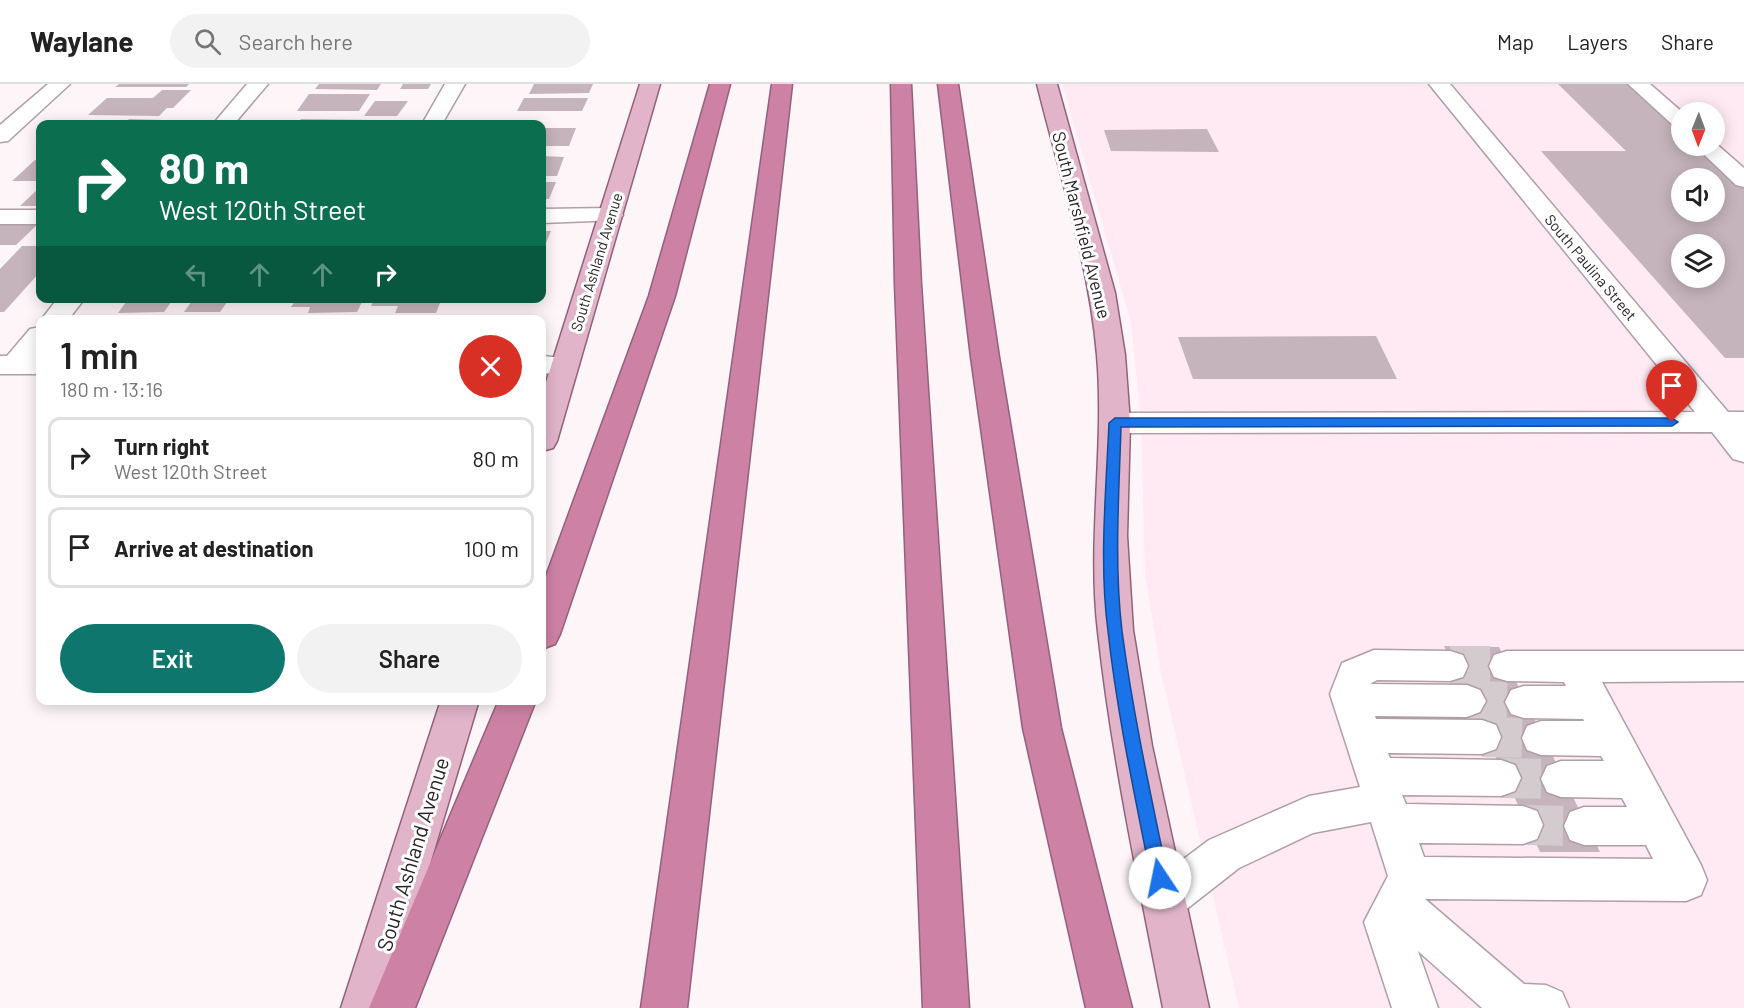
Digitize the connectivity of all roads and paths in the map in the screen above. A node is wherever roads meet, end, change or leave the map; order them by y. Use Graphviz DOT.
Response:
graph roads {
  1 [pos="60,84"];
  2 [pos="258,84"];
  3 [pos="455,84"];
  4 [pos="650,84"];
  5 [pos="720,84"];
  6 [pos="782,84"];
  7 [pos="901,84"];
  8 [pos="948,84"];
  9 [pos="1047,84"];
  10 [pos="1439,84"];
  11 [pos="1638,84"];
  12 [pos="1671,113"];
  13 [pos="226,120"];
  14 [pos="434,120"];
  15 [pos="0,136"];
  16 [pos="1717,156"];
  17 [pos="1744,180"];
  18 [pos="611,215"];
  19 [pos="36,216"];
  20 [pos="546,216"];
  21 [pos="0,217"];
  22 [pos="68,303"];
  23 [pos="58,315"];
  24 [pos="36,340"];
  25 [pos="18,365"];
  26 [pos="553,365"];
  27 [pos="546,413"];
  28 [pos="1732,422"];
  29 [pos="1115,423"];
  30 [pos="1744,451"];
  31 [pos="546,623"];
  32 [pos="1450,666"];
  33 [pos="1507,666"];
  34 [pos="1744,666"];
  35 [pos="1575,668"];
  36 [pos="1351,700"];
  37 [pos="1467,701"];
  38 [pos="1524,702"];
  39 [pos="1593,703"];
  40 [pos="458,705"];
  41 [pos="516,705"];
  42 [pos="1363,736"];
  43 [pos="1482,737"];
  44 [pos="1541,738"];
  45 [pos="1613,740"];
  46 [pos="1501,778"];
  47 [pos="1561,779"];
  48 [pos="1633,780"];
  49 [pos="1384,800"];
  50 [pos="1523,825"];
  51 [pos="1584,826"];
  52 [pos="1658,826"];
  53 [pos="1403,890"];
  54 [pos="1164,900"];
  55 [pos="364,1008"];
  56 [pos="392,1008"];
  57 [pos="664,1008"];
  58 [pos="946,1008"];
  59 [pos="1109,1008"];
  60 [pos="1186,1008"];
  61 [pos="1415,1008"];
  62 [pos="1546,1008"];
  1 -- 15 [label="street"];
  2 -- 13 [label="street"];
  3 -- 14 [label="street"];
  4 -- 18 [label="main road, South Ashland Avenue"];
  5 -- 31 [label="highway"];
  6 -- 57 [label="highway"];
  7 -- 58 [label="highway"];
  8 -- 59 [label="highway"];
  9 -- 29 [label="main road, South Marshfield Avenue"];
  10 -- 28 [label="street, South Paulina Street"];
  11 -- 12 [label="street"];
  16 -- 17 [label="street"];
  18 -- 20 [label="street"];
  18 -- 26 [label="main road, South Ashland Avenue"];
  19 -- 21 [label="street"];
  22 -- 23 [label="street"];
  24 -- 25 [label="street"];
  26 -- 27 [label="main road, South Ashland Avenue"];
  28 -- 29 [label="street"];
  28 -- 30 [label="street, South Paulina Street"];
  29 -- 54 [label="main road, South Marshfield Avenue"];
  32 -- 36 [label="street"];
  33 -- 35 [label="street"];
  34 -- 35 [label="street"];
  35 -- 39 [label="street"];
  36 -- 37 [label="street"];
  36 -- 42 [label="street"];
  38 -- 39 [label="street"];
  39 -- 45 [label="street"];
  40 -- 55 [label="main road, South Ashland Avenue"];
  41 -- 56 [label="highway"];
  42 -- 43 [label="street"];
  42 -- 49 [label="street"];
  44 -- 45 [label="street"];
  45 -- 48 [label="street"];
  46 -- 49 [label="street"];
  47 -- 48 [label="street"];
  48 -- 52 [label="street"];
  49 -- 50 [label="street"];
  49 -- 53 [label="street"];
  49 -- 54 [label="street"];
  51 -- 52 [label="street"];
  52 -- 53 [label="street"];
  53 -- 61 [label="street"];
  53 -- 62 [label="street"];
  54 -- 60 [label="main road, South Marshfield Avenue"];
}
